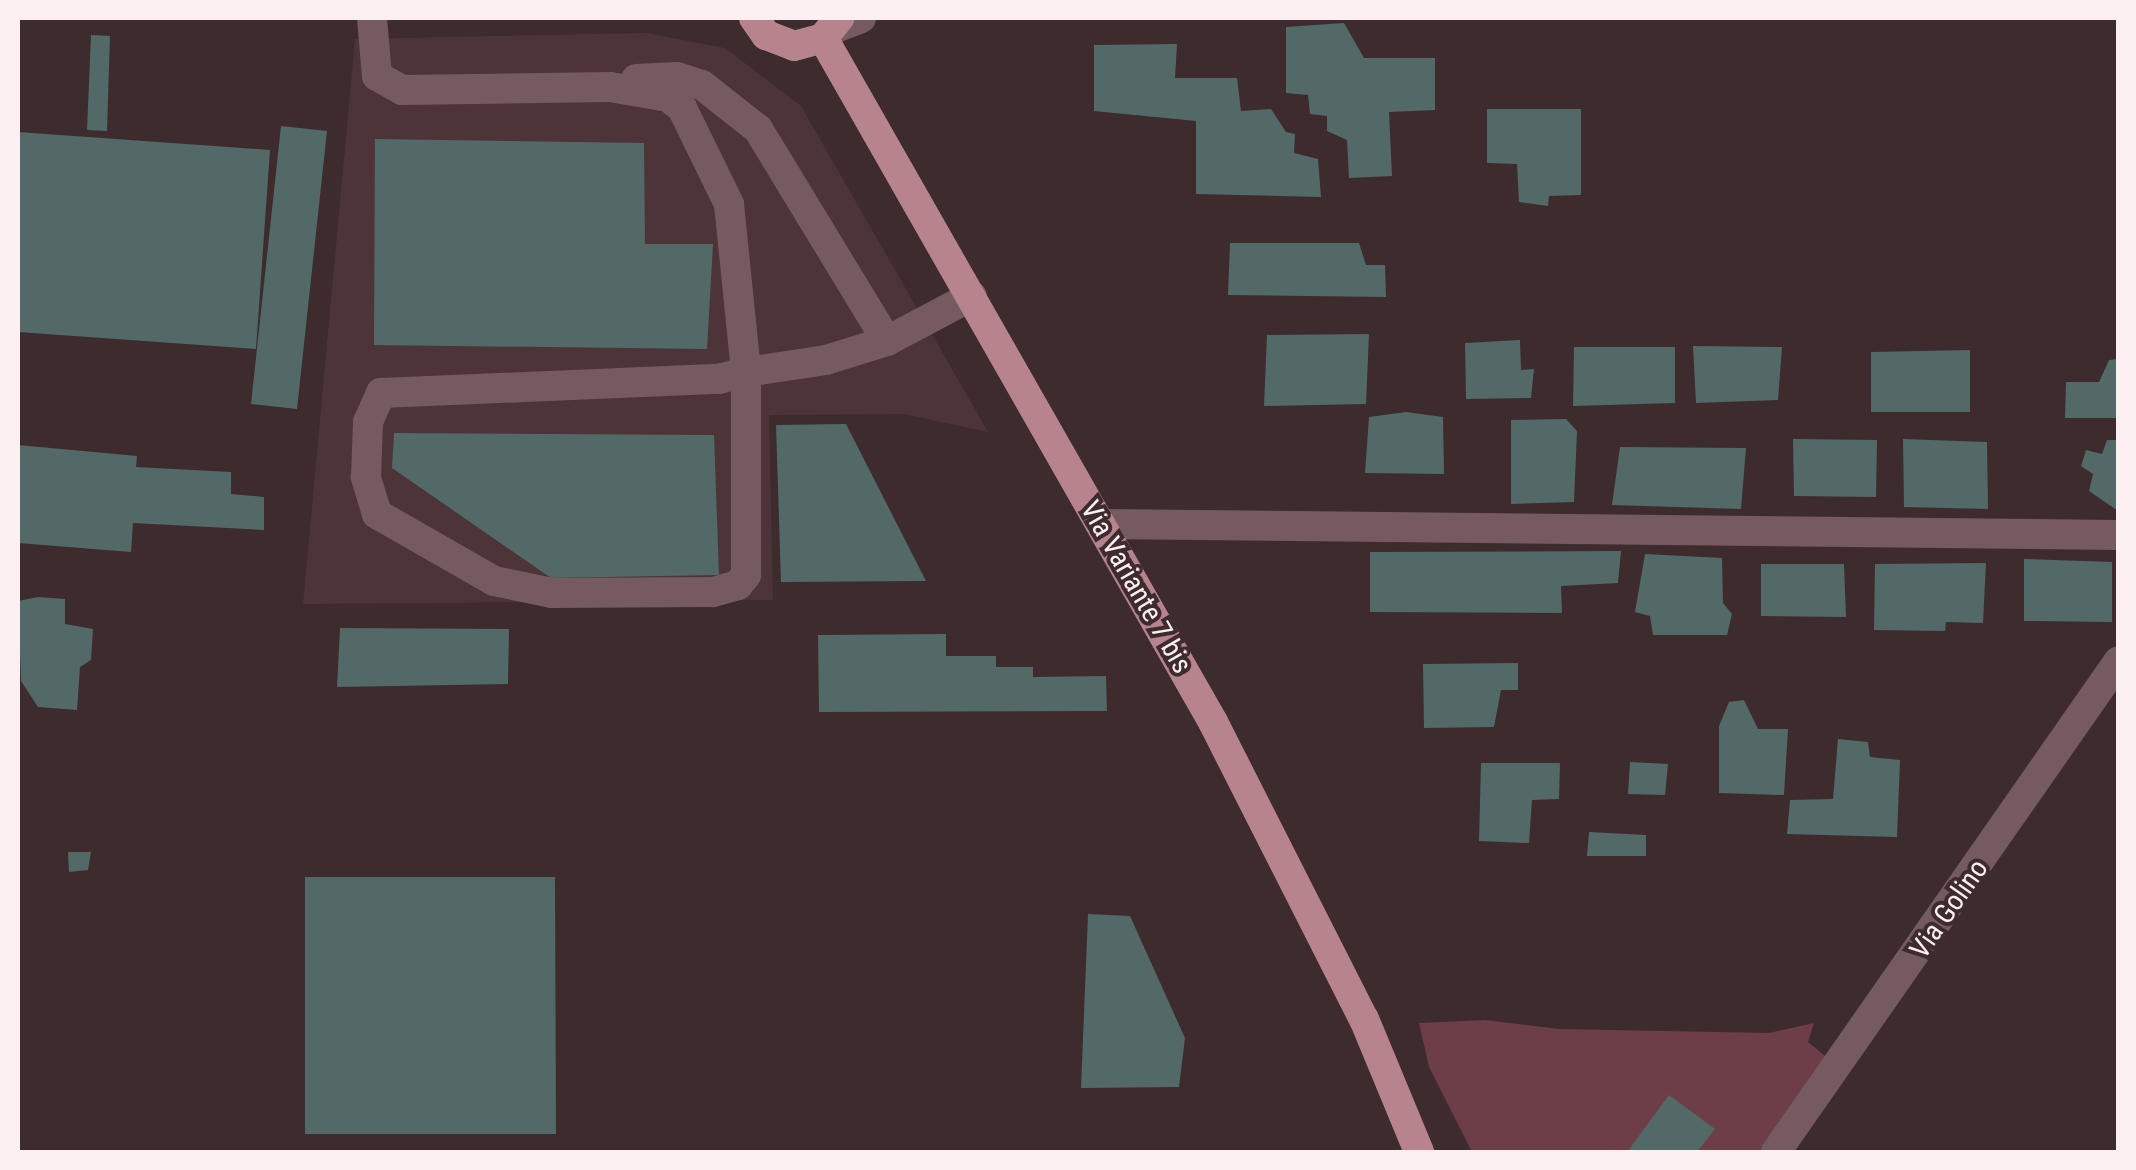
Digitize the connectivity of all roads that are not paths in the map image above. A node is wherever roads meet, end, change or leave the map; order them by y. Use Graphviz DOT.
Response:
graph roads {
  1 [pos="372,18"];
  2 [pos="754,18"];
  3 [pos="839,25"];
  4 [pos="610,87"];
  5 [pos="972,296"];
  6 [pos="887,340"];
  7 [pos="746,372"];
  8 [pos="1100,524"];
  9 [pos="2118,535"];
  10 [pos="2118,662"];
  11 [pos="1419,1152"];
  12 [pos="1776,1152"];
  1 -- 4 [label="street"];
  2 -- 3 [label="main road"];
  3 -- 5 [label="main road, Via Variante 7 bis"];
  4 -- 6 [label="street"];
  4 -- 7 [label="street"];
  5 -- 6 [label="street"];
  5 -- 8 [label="main road, Via Variante 7 bis"];
  6 -- 7 [label="street"];
  7 -- 7 [label="street"];
  8 -- 9 [label="street"];
  8 -- 11 [label="main road, Via Variante 7 bis"];
  10 -- 12 [label="street, Via Golino"];
}
